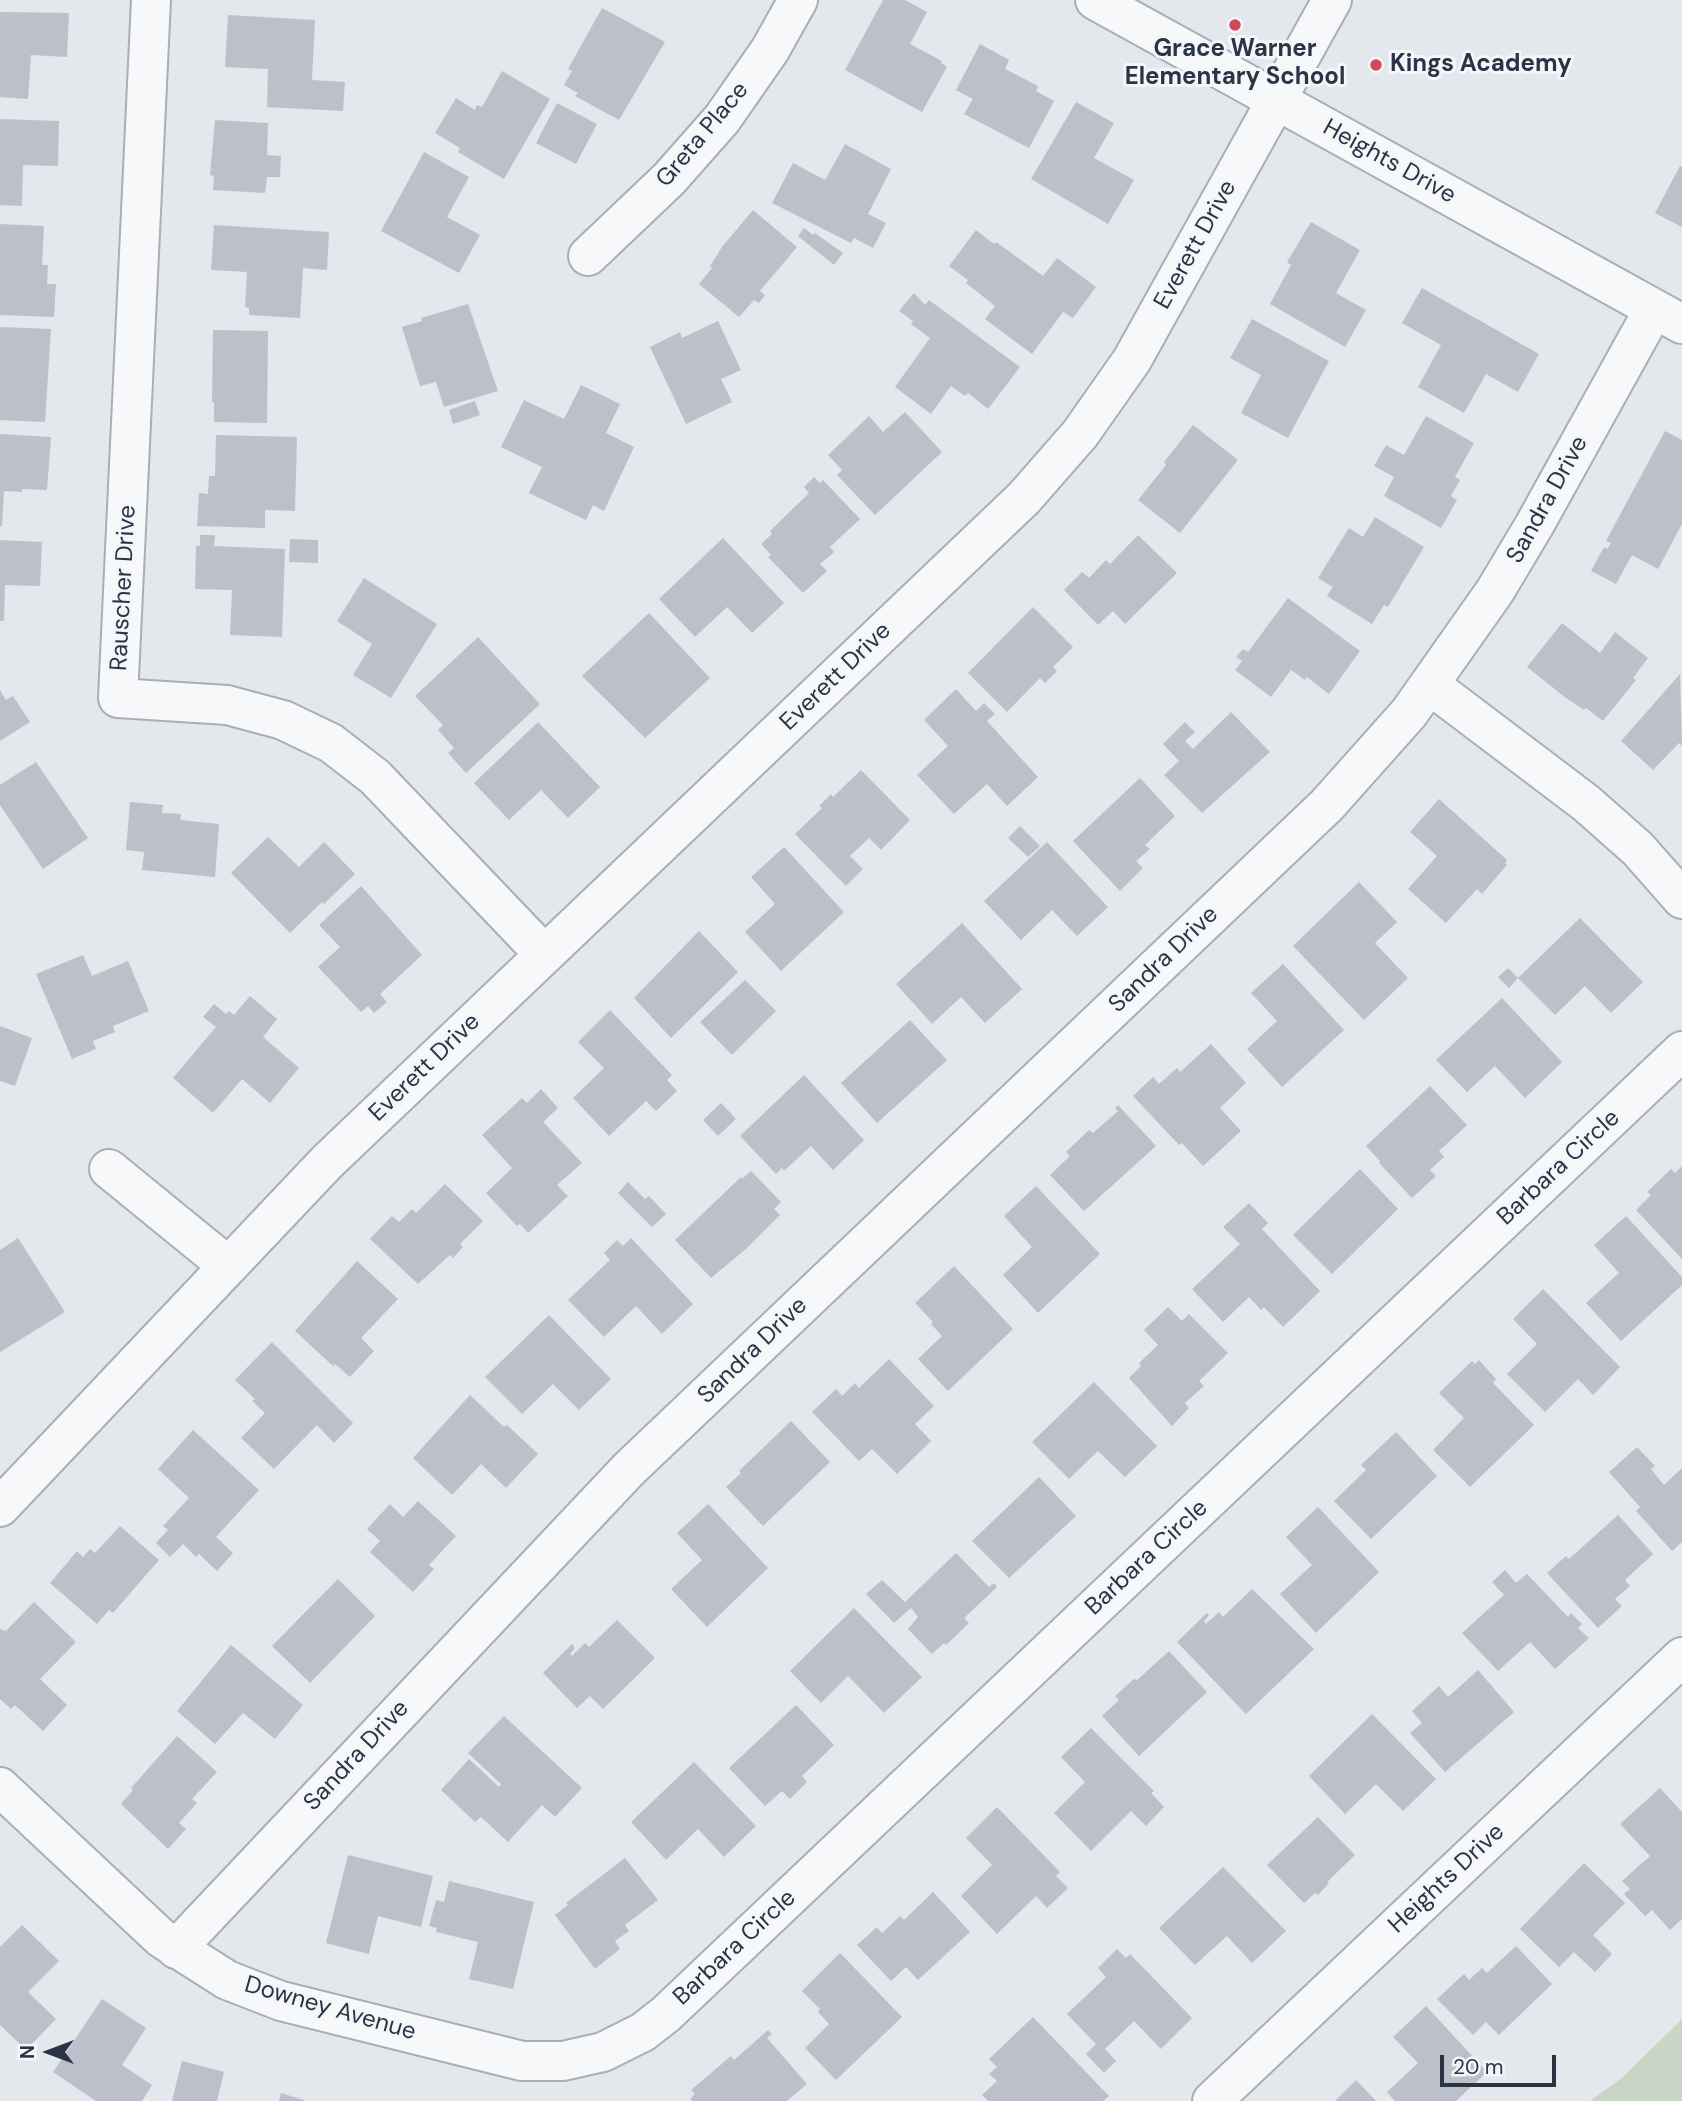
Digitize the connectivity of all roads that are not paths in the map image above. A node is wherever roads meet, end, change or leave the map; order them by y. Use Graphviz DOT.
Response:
graph roads {
  1 [pos="151,0"];
  2 [pos="799,0"];
  3 [pos="1095,0"];
  4 [pos="1332,0"];
  5 [pos="1277,100"];
  6 [pos="588,256"];
  7 [pos="1668,316"];
  8 [pos="1430,685"];
  9 [pos="1682,899"];
  10 [pos="544,954"];
  11 [pos="1682,1051"];
  12 [pos="110,1169"];
  13 [pos="228,1266"];
  14 [pos="0,1507"];
  15 [pos="1682,1657"];
  16 [pos="0,1787"];
  17 [pos="176,1949"];
  18 [pos="603,2052"];
  19 [pos="1212,2101"];
  1 -- 10 [label="street, Rauscher Drive"];
  2 -- 6 [label="street, Greta Place"];
  3 -- 5 [label="street, Heights Drive"];
  4 -- 5 [label="street, Everett Drive"];
  5 -- 7 [label="street, Heights Drive"];
  5 -- 10 [label="street, Everett Drive"];
  7 -- 8 [label="street, Sandra Drive"];
  8 -- 9 [label="street"];
  8 -- 17 [label="street, Sandra Drive"];
  10 -- 13 [label="street, Everett Drive"];
  11 -- 18 [label="street, Barbara Circle"];
  12 -- 13 [label="street"];
  13 -- 14 [label="street, Everett Drive"];
  15 -- 19 [label="street, Heights Drive"];
  16 -- 17 [label="street, Downey Avenue"];
  17 -- 18 [label="street, Downey Avenue"];
}
